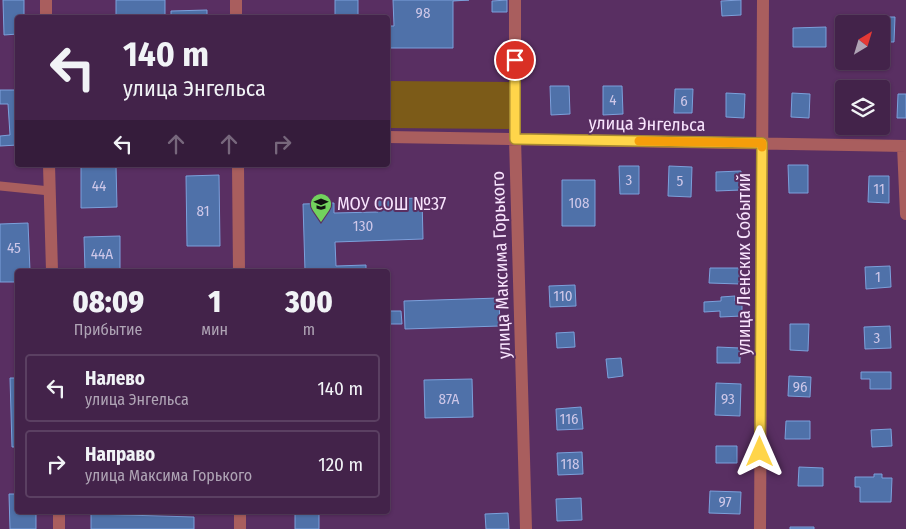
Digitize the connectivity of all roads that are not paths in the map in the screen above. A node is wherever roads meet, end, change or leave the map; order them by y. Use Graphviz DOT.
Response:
graph roads {
  1 [pos="46,0"];
  2 [pos="236,0"];
  3 [pos="515,0"];
  4 [pos="763,0"];
  5 [pos="46,15"];
  6 [pos="236,15"];
  7 [pos="390,137"];
  8 [pos="515,139"];
  9 [pos="762,143"];
  10 [pos="905,146"];
  11 [pos="49,167"];
  12 [pos="238,167"];
  13 [pos="0,186"];
  14 [pos="50,191"];
  15 [pos="906,214"];
  16 [pos="52,269"];
  17 [pos="239,269"];
  18 [pos="59,514"];
  19 [pos="240,514"];
  20 [pos="59,529"];
  21 [pos="240,529"];
  22 [pos="526,529"];
  23 [pos="760,529"];
  1 -- 5 [label="street"];
  2 -- 6 [label="street"];
  3 -- 8 [label="street, улица Максима Горького"];
  4 -- 9 [label="street, улица Ленских Событий"];
  7 -- 8 [label="street, улица Энгельса"];
  8 -- 9 [label="street, улица Энгельса"];
  8 -- 22 [label="street, улица Максима Горького"];
  9 -- 10 [label="street, улица Энгельса"];
  9 -- 23 [label="street, улица Ленских Событий"];
  10 -- 15 [label="street"];
  11 -- 14 [label="street"];
  12 -- 17 [label="street"];
  13 -- 14 [label="lane"];
  14 -- 16 [label="street"];
  18 -- 20 [label="street"];
  19 -- 21 [label="street"];
}
